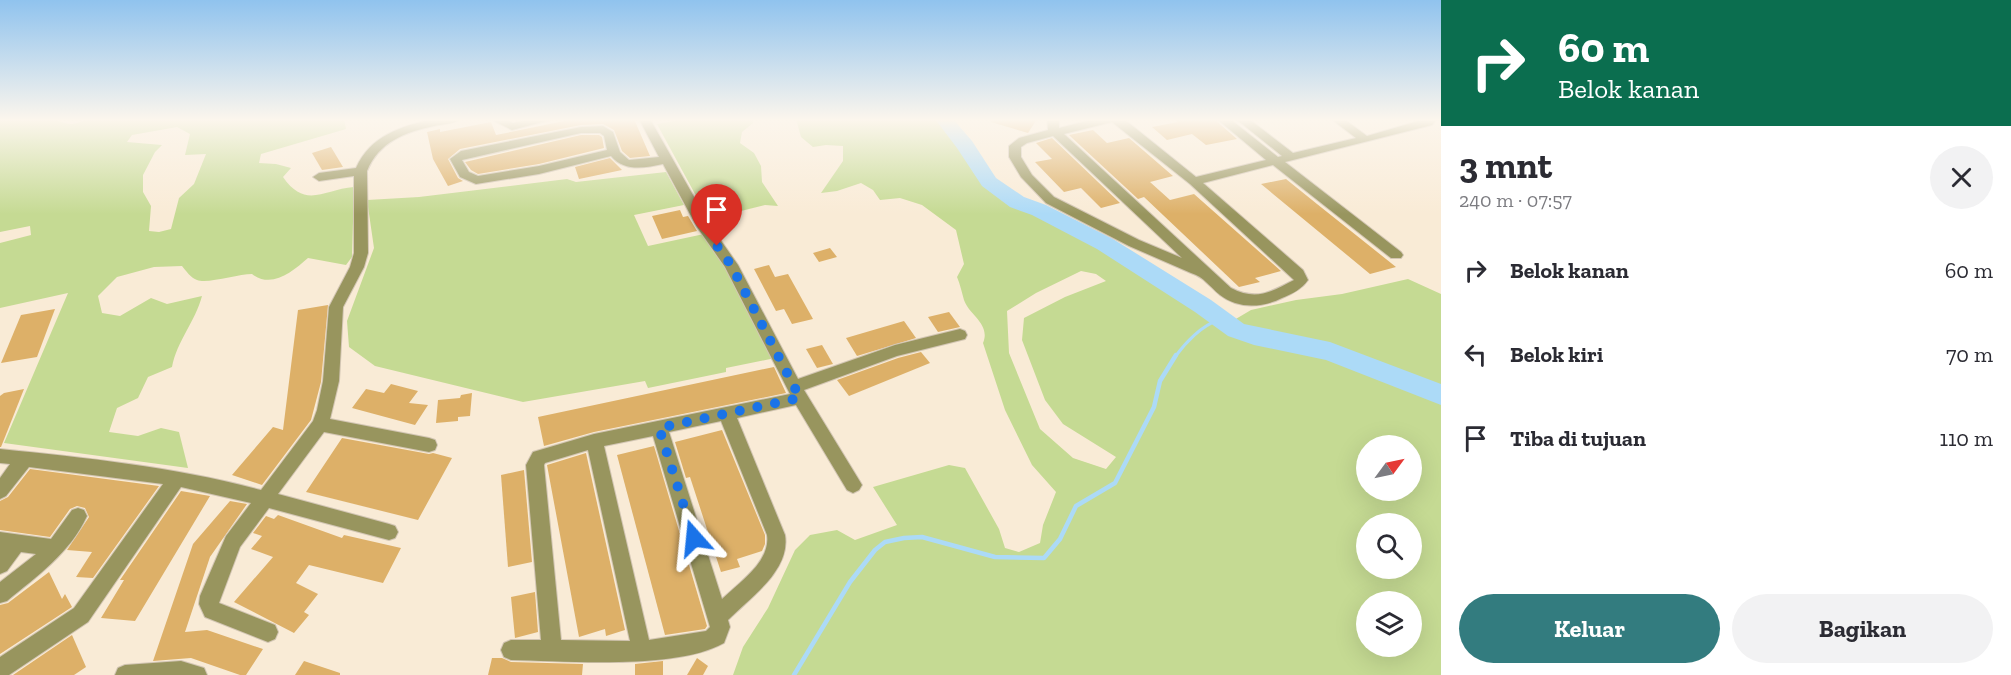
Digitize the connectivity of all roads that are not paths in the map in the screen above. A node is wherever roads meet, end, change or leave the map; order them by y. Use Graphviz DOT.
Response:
graph roads {
  1 [pos="371,150"];
  2 [pos="483,150"];
  3 [pos="663,150"];
  4 [pos="1013,150"];
  5 [pos="1079,150"];
  6 [pos="1156,150"];
  7 [pos="1262,150"];
  8 [pos="1282,150"];
  9 [pos="1316,150"];
  10 [pos="614,152"];
  11 [pos="1289,156"];
  12 [pos="668,159"];
  13 [pos="1274,160"];
  14 [pos="360,172"];
  15 [pos="319,177"];
  16 [pos="1194,181"];
  17 [pos="1396,255"];
  18 [pos="1204,272"];
  19 [pos="960,335"];
  20 [pos="798,392"];
  21 [pos="726,412"];
  22 [pos="320,424"];
  23 [pos="659,428"];
  24 [pos="594,441"];
  25 [pos="429,445"];
  26 [pos="0,456"];
  27 [pos="24,460"];
  28 [pos="177,479"];
  29 [pos="853,485"];
  30 [pos="0,491"];
  31 [pos="264,497"];
  32 [pos="78,516"];
  33 [pos="389,532"];
  34 [pos="8,542"];
  35 [pos="55,548"];
  36 [pos="0,564"];
  37 [pos="0,594"];
  38 [pos="717,617"];
  39 [pos="268,632"];
  40 [pos="511,650"];
  41 [pos="552,650"];
  42 [pos="642,651"];
  43 [pos="0,669"];
  44 [pos="185,674"];
  45 [pos="125,675"];
  1 -- 14 [label="street"];
  2 -- 10 [label="street"];
  3 -- 12 [label="street"];
  4 -- 18 [label="street"];
  5 -- 18 [label="street"];
  6 -- 16 [label="street"];
  7 -- 13 [label="street"];
  8 -- 11 [label="street"];
  9 -- 11 [label="street"];
  10 -- 12 [label="street"];
  11 -- 13 [label="street"];
  12 -- 20 [label="street"];
  13 -- 16 [label="street"];
  13 -- 17 [label="street"];
  14 -- 15 [label="street"];
  14 -- 22 [label="street"];
  16 -- 18 [label="street"];
  19 -- 20 [label="street"];
  20 -- 21 [label="street"];
  20 -- 29 [label="street"];
  21 -- 23 [label="street"];
  21 -- 38 [label="street"];
  22 -- 25 [label="street"];
  22 -- 31 [label="street"];
  23 -- 24 [label="street"];
  23 -- 38 [label="street"];
  24 -- 41 [label="street"];
  24 -- 42 [label="street"];
  26 -- 27 [label="street"];
  27 -- 28 [label="street"];
  27 -- 30 [label="street"];
  28 -- 31 [label="street"];
  28 -- 43 [label="street"];
  31 -- 33 [label="street"];
  31 -- 39 [label="street"];
  32 -- 35 [label="street"];
  34 -- 35 [label="street"];
  34 -- 36 [label="street"];
  35 -- 37 [label="street"];
  38 -- 42 [label="street"];
  40 -- 41 [label="street"];
  41 -- 42 [label="street"];
  44 -- 45 [label="street"];
}
